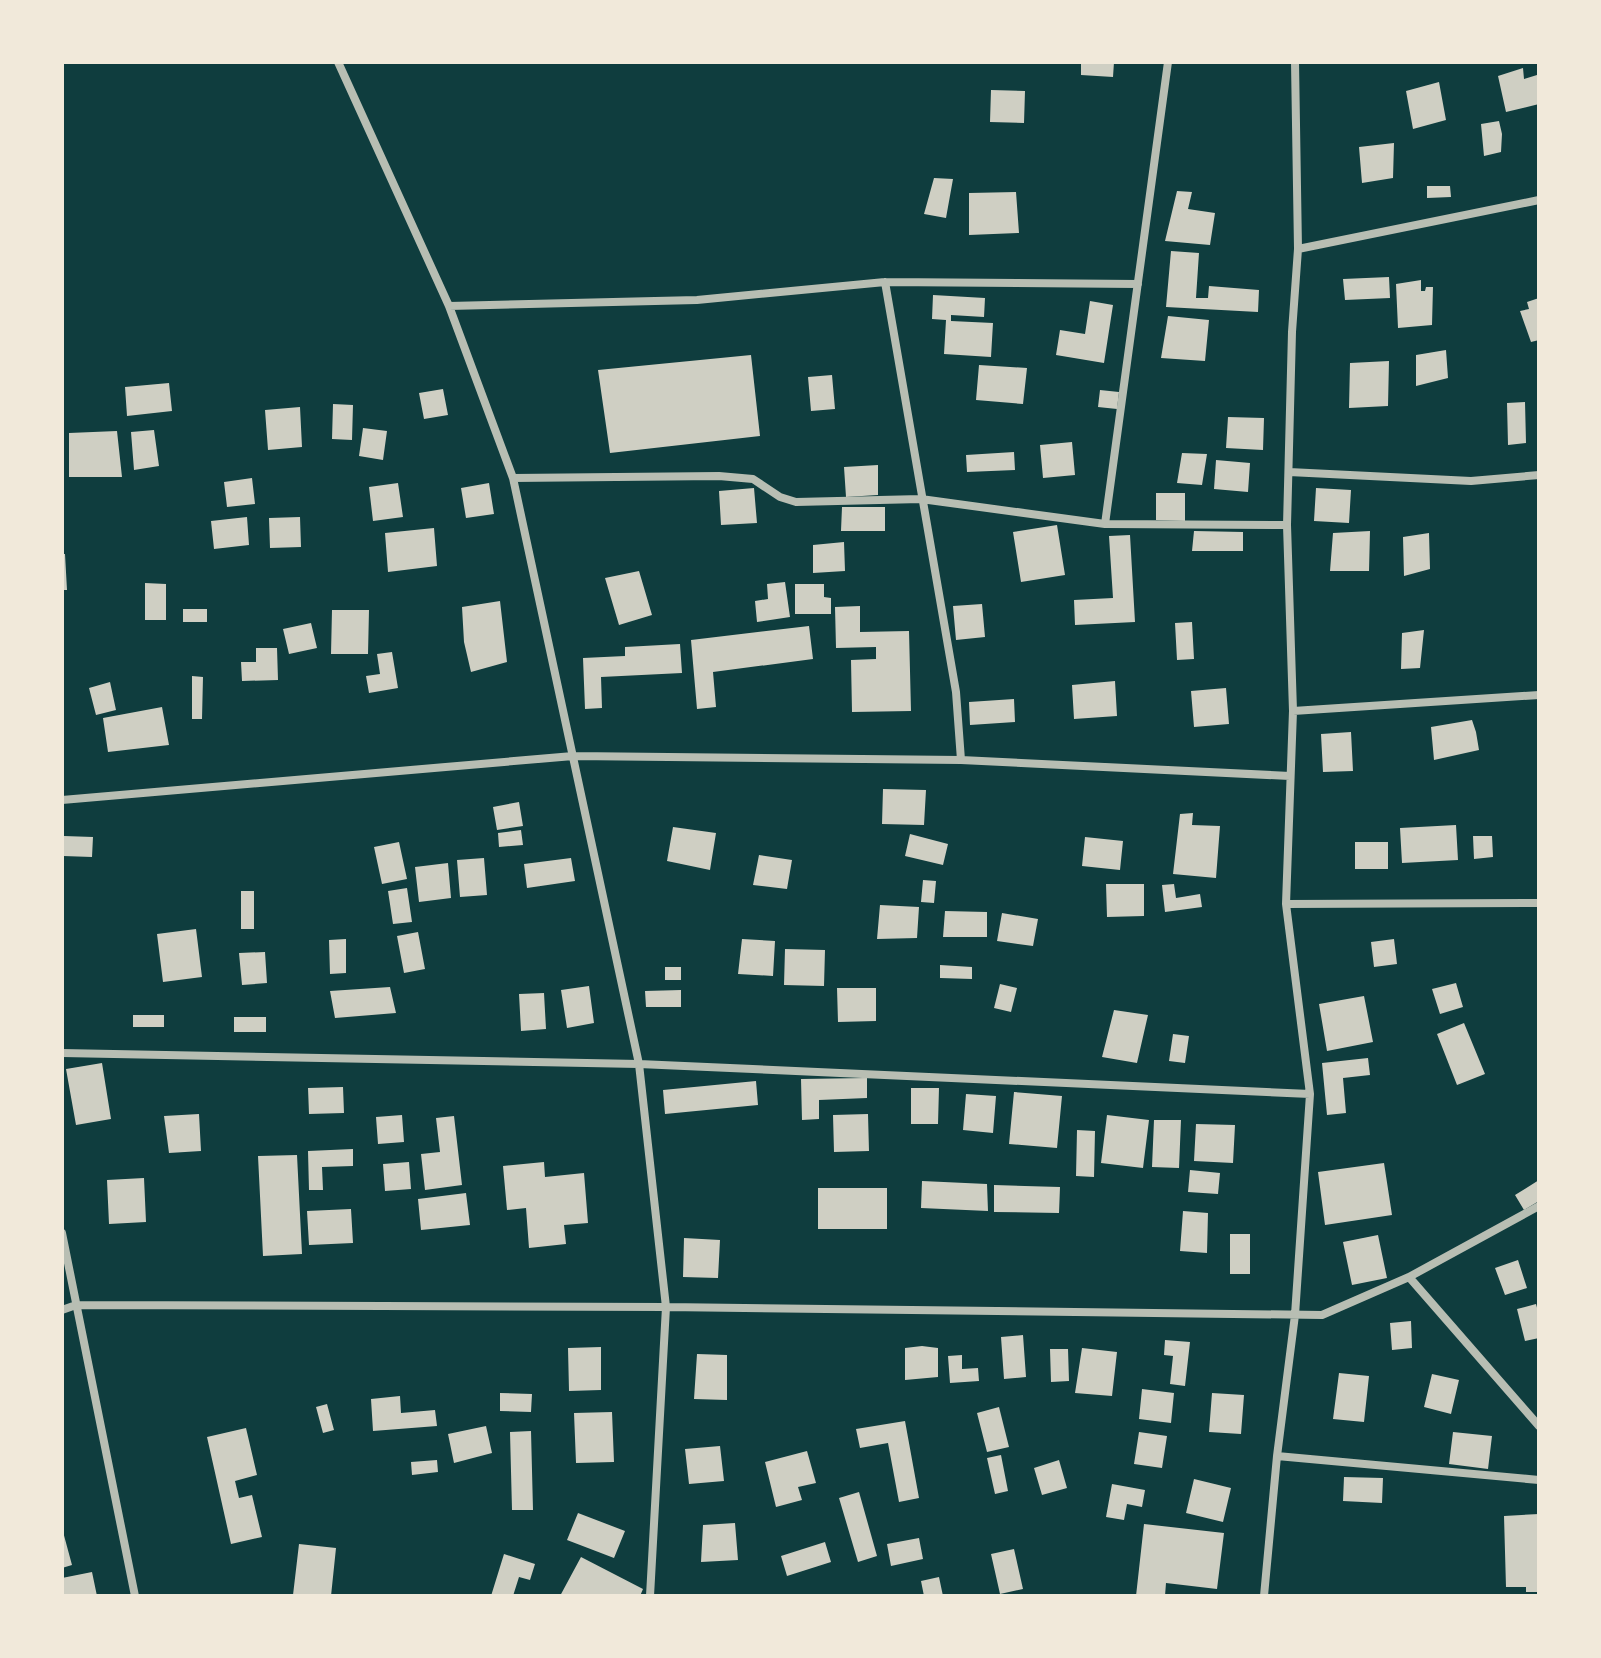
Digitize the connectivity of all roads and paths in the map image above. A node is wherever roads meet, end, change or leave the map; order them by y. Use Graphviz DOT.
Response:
graph roads {
  1 [pos="338,62"];
  2 [pos="1168,62"];
  3 [pos="1295,62"];
  4 [pos="1539,200"];
  5 [pos="1298,249"];
  6 [pos="885,282"];
  7 [pos="1138,284"];
  8 [pos="449,306"];
  9 [pos="1289,472"];
  10 [pos="1539,475"];
  11 [pos="513,478"];
  12 [pos="921,499"];
  13 [pos="1105,524"];
  14 [pos="1287,525"];
  15 [pos="1539,695"];
  16 [pos="1293,711"];
  17 [pos="573,756"];
  18 [pos="961,760"];
  19 [pos="1290,776"];
  20 [pos="62,800"];
  21 [pos="1539,903"];
  22 [pos="1286,904"];
  23 [pos="62,1053"];
  24 [pos="639,1064"];
  25 [pos="1310,1094"];
  26 [pos="1539,1206"];
  27 [pos="62,1233"];
  28 [pos="1409,1277"];
  29 [pos="76,1305"];
  30 [pos="666,1307"];
  31 [pos="62,1310"];
  32 [pos="1295,1315"];
  33 [pos="1539,1426"];
  34 [pos="1277,1456"];
  35 [pos="1539,1480"];
  36 [pos="135,1596"];
  37 [pos="650,1596"];
  38 [pos="1264,1596"];
  1 -- 8 [label="street"];
  2 -- 7 [label="street"];
  3 -- 5 [label="street"];
  4 -- 5 [label="street"];
  5 -- 9 [label="street"];
  6 -- 7 [label="street"];
  6 -- 8 [label="street"];
  6 -- 12 [label="street"];
  7 -- 13 [label="street"];
  8 -- 11 [label="street"];
  9 -- 10 [label="street"];
  9 -- 14 [label="street"];
  11 -- 12 [label="street"];
  11 -- 17 [label="street"];
  12 -- 13 [label="street"];
  12 -- 18 [label="street"];
  13 -- 14 [label="street"];
  14 -- 16 [label="street"];
  15 -- 16 [label="street"];
  16 -- 19 [label="street"];
  17 -- 18 [label="street"];
  17 -- 20 [label="street"];
  17 -- 24 [label="street"];
  18 -- 19 [label="street"];
  19 -- 22 [label="street"];
  21 -- 22 [label="street"];
  22 -- 25 [label="street"];
  23 -- 24 [label="street"];
  24 -- 25 [label="street"];
  24 -- 30 [label="street"];
  25 -- 32 [label="street"];
  26 -- 28 [label="street"];
  27 -- 29 [label="street"];
  28 -- 32 [label="street"];
  28 -- 33 [label="street"];
  29 -- 30 [label="street"];
  29 -- 31 [label="street"];
  29 -- 36 [label="street"];
  30 -- 32 [label="street"];
  30 -- 37 [label="street"];
  32 -- 34 [label="street"];
  34 -- 35 [label="street"];
  34 -- 38 [label="street"];
}
